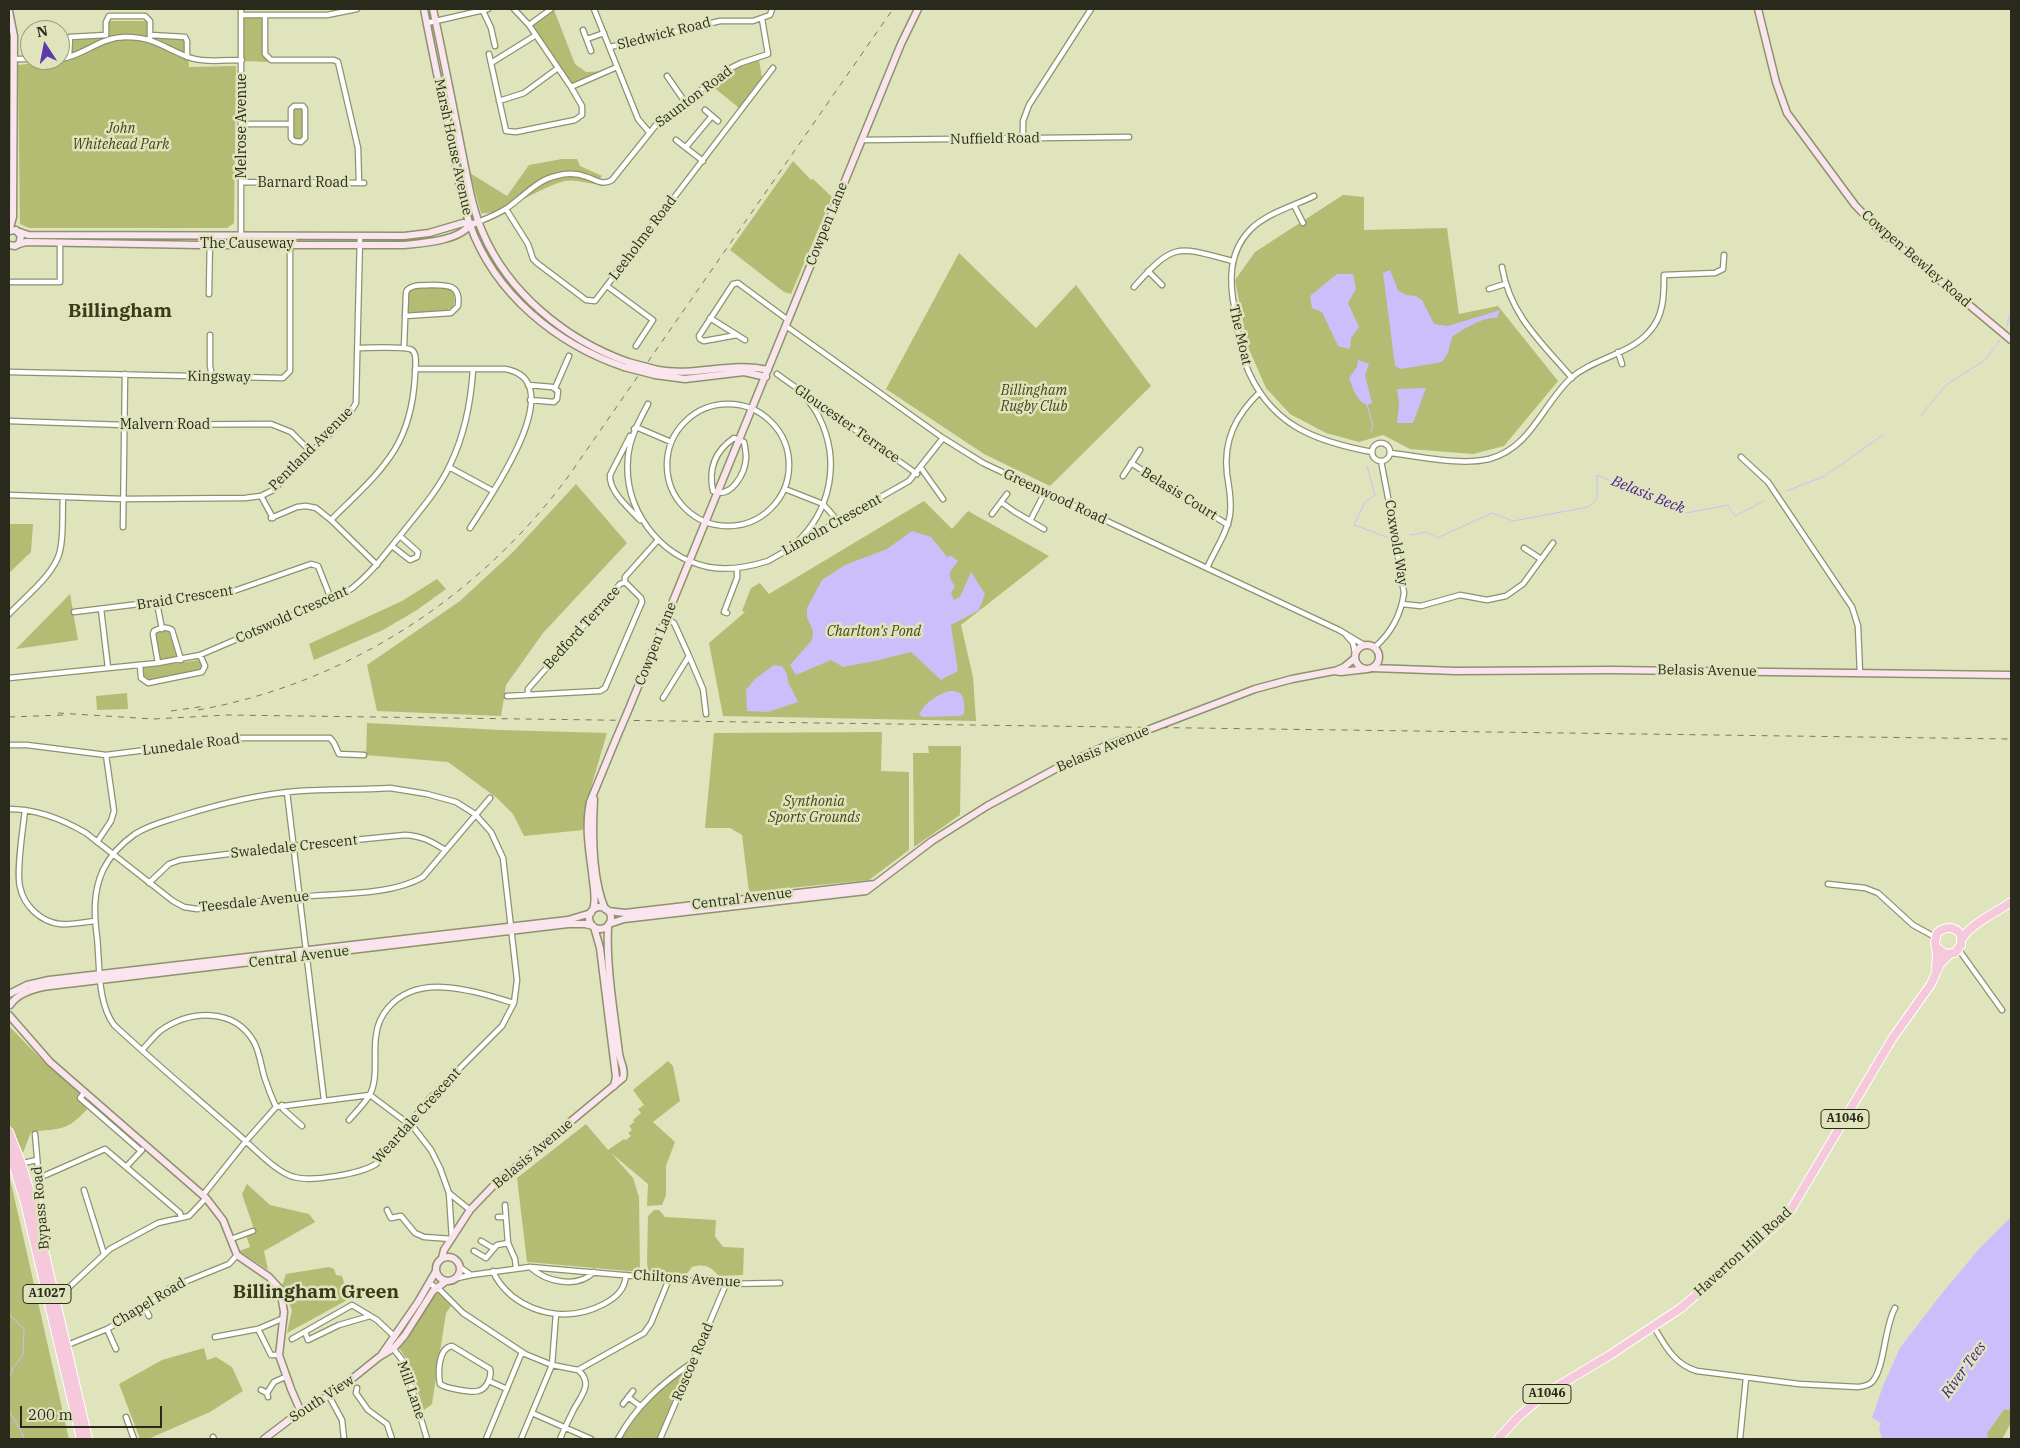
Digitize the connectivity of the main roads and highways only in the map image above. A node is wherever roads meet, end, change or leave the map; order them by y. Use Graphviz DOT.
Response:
graph roads {
  1 [pos="2011,902"];
  2 [pos="1977,923"];
  3 [pos="1951,928"];
  4 [pos="1962,939"];
  5 [pos="1936,947"];
  6 [pos="1950,954"];
  7 [pos="1935,974"];
  8 [pos="9,1132"];
  9 [pos="9,1151"];
  10 [pos="18,1164"];
  11 [pos="63,1347"];
  12 [pos="81,1439"];
  13 [pos="88,1439"];
  14 [pos="1498,1439"];
  1 -- 2 [label="main road"];
  2 -- 3 [label="main road"];
  2 -- 4 [label="main road"];
  3 -- 4 [label="main road"];
  3 -- 5 [label="main road, Haverton Hill Road / A1046"];
  4 -- 6 [label="main road, Haverton Hill Road / A1046"];
  5 -- 6 [label="main road"];
  5 -- 7 [label="main road, Haverton Hill Road / A1046"];
  6 -- 7 [label="main road, Haverton Hill Road / A1046"];
  7 -- 14 [label="main road, Haverton Hill Road / A1046"];
  8 -- 10 [label="main road, Bypass Road / A1027"];
  9 -- 10 [label="main road, Bypass Road / A1027"];
  10 -- 11 [label="main road, Bypass Road / A1027"];
  10 -- 11 [label="main road, Bypass Road / A1027"];
  11 -- 12 [label="main road, Bypass Road / A1027"];
  11 -- 13 [label="main road, Bypass Road / A1027"];
}
